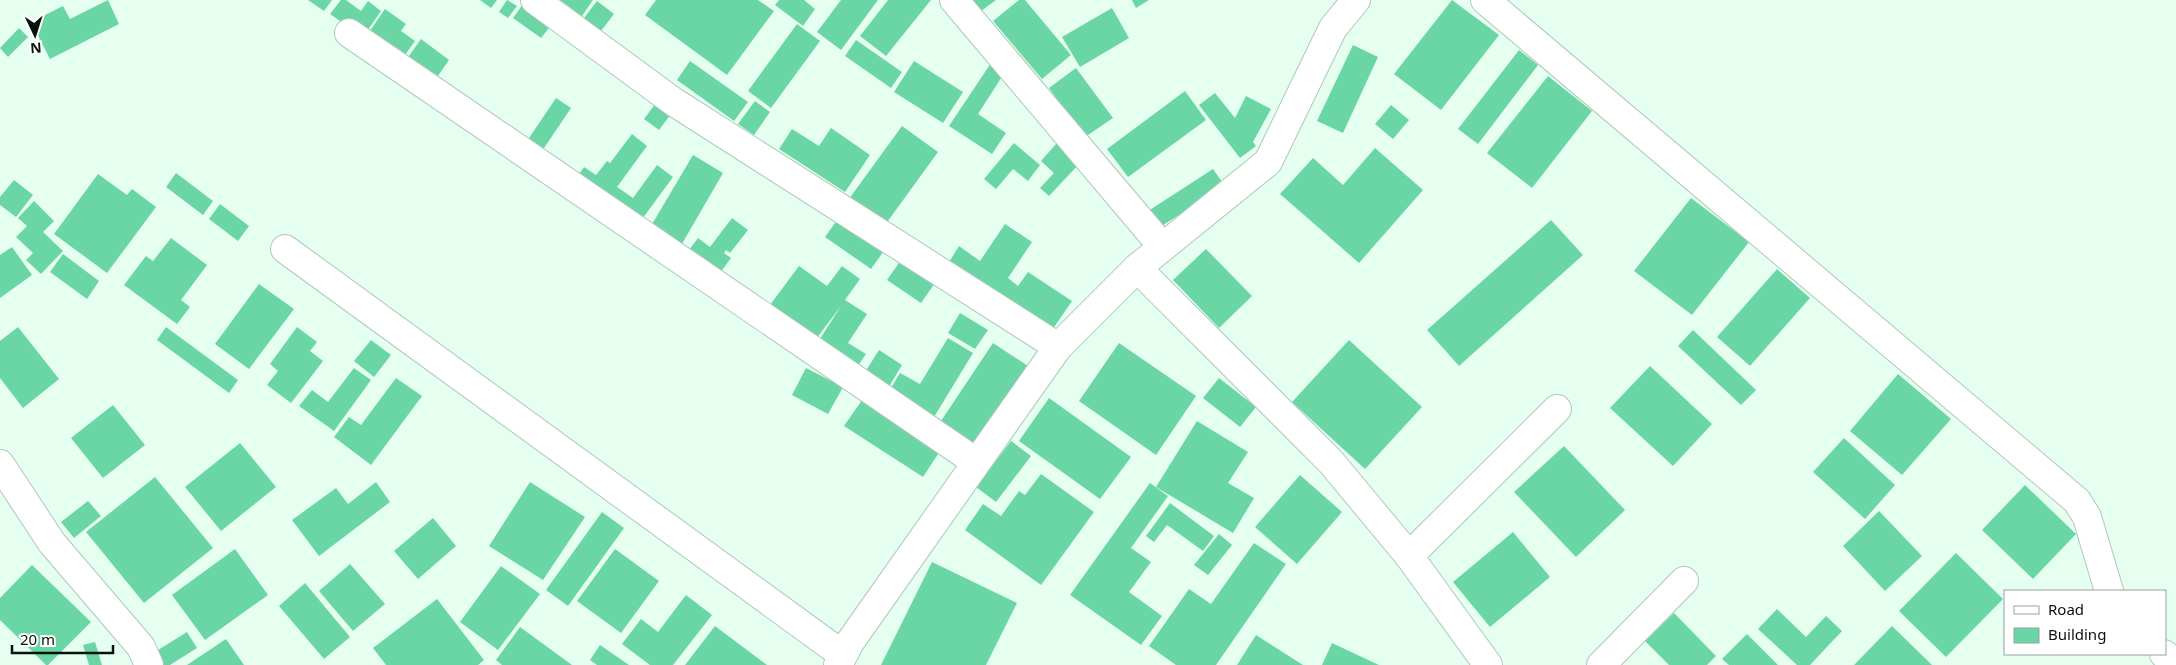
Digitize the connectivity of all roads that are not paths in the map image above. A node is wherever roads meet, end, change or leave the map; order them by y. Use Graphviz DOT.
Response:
graph roads {
  1 [pos="536,0"];
  2 [pos="954,0"];
  3 [pos="1356,0"];
  4 [pos="1485,0"];
  5 [pos="349,33"];
  6 [pos="1162,246"];
  7 [pos="285,249"];
  8 [pos="1137,268"];
  9 [pos="1058,347"];
  10 [pos="1557,409"];
  11 [pos="976,462"];
  12 [pos="0,464"];
  13 [pos="1409,556"];
  14 [pos="1684,581"];
  15 [pos="2109,590"];
  16 [pos="2165,655"];
  17 [pos="840,660"];
  18 [pos="2176,663"];
  19 [pos="149,665"];
  20 [pos="1488,665"];
  21 [pos="1601,665"];
  1 -- 9 [label="street"];
  2 -- 6 [label="street"];
  3 -- 6 [label="street"];
  4 -- 15 [label="street"];
  5 -- 11 [label="street"];
  6 -- 8 [label="street"];
  7 -- 17 [label="street"];
  8 -- 9 [label="street"];
  8 -- 13 [label="street"];
  9 -- 11 [label="street"];
  10 -- 13 [label="street"];
  11 -- 17 [label="street"];
  12 -- 19 [label="street"];
  13 -- 20 [label="street"];
  14 -- 21 [label="street"];
  16 -- 18 [label="street"];
}
